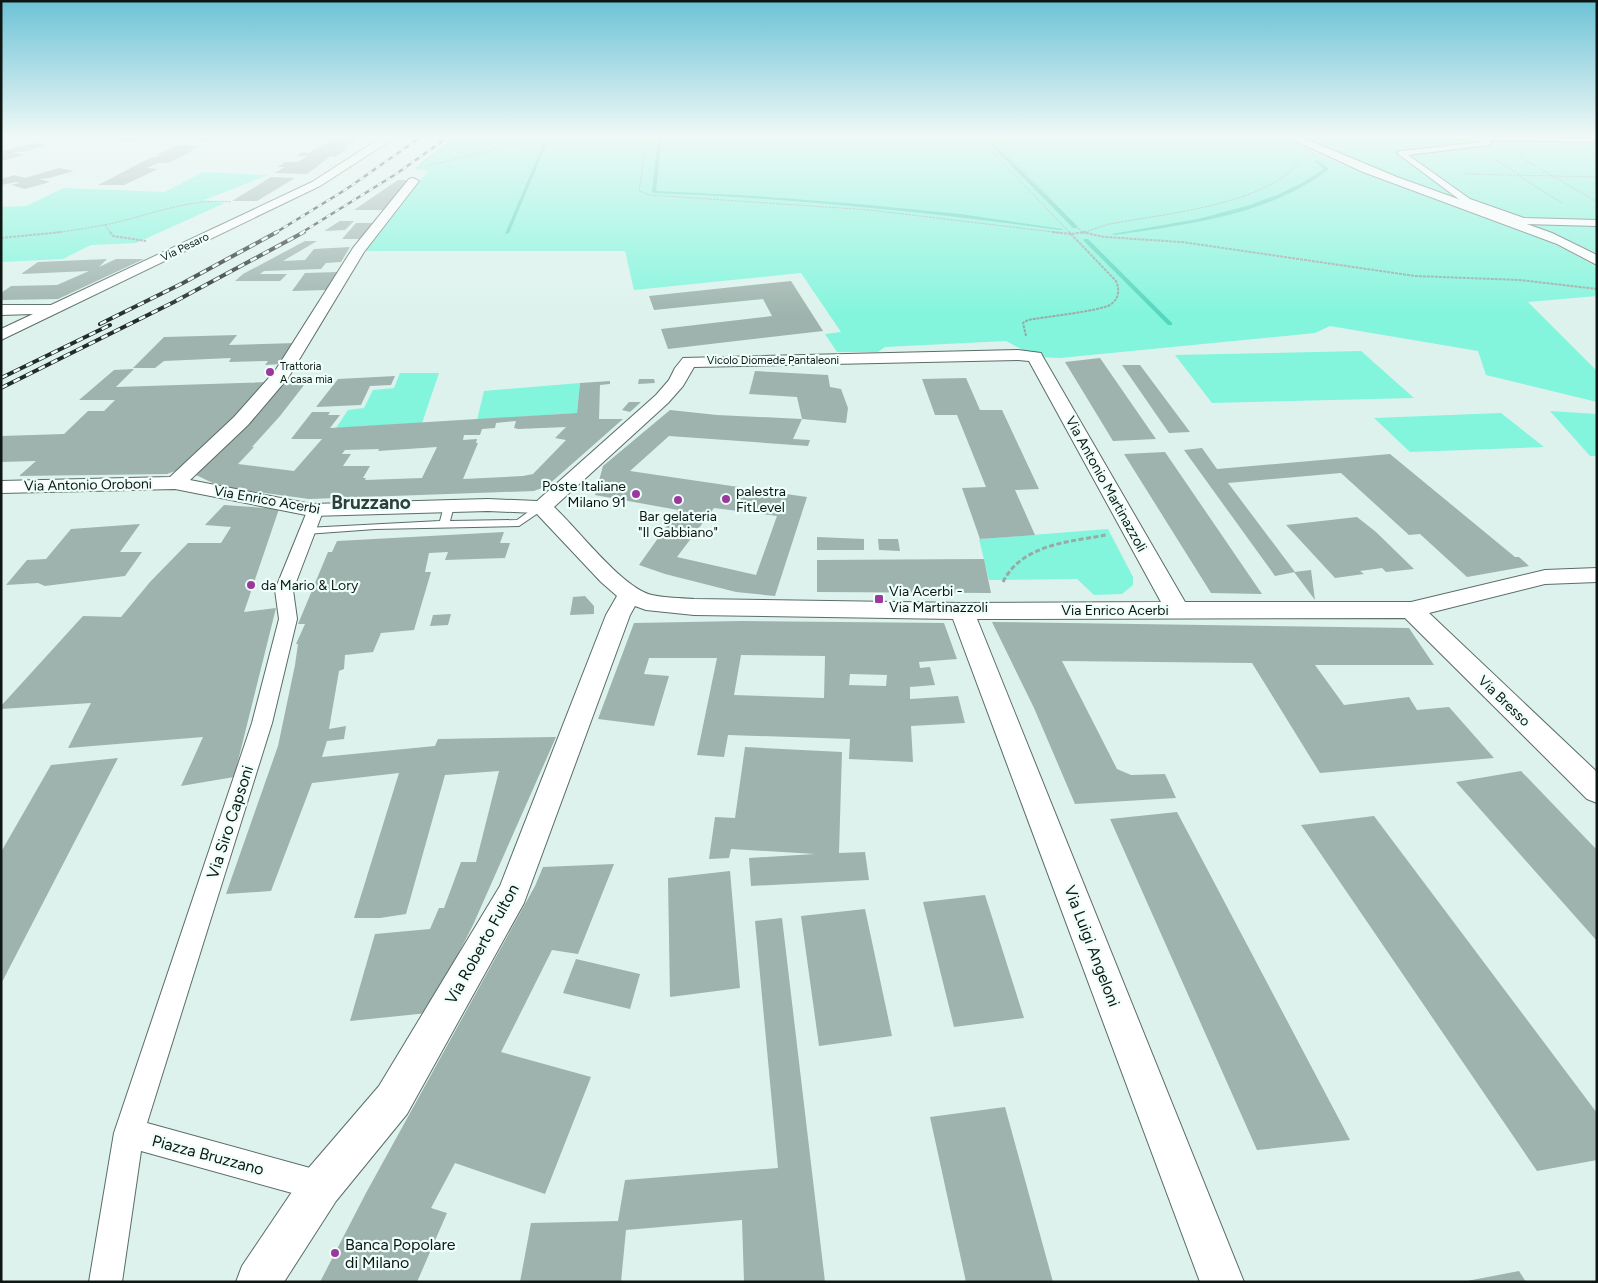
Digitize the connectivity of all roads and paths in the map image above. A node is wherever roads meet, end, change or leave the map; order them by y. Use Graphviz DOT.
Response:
graph roads {
  1 [pos="289,197"];
  2 [pos="401,197"];
  3 [pos="697,197"];
  4 [pos="1035,197"];
  5 [pos="1048,197"];
  6 [pos="1235,197"];
  7 [pos="1442,197"];
  8 [pos="1461,197"];
  9 [pos="1553,197"];
  10 [pos="231,202"];
  11 [pos="1565,204"];
  12 [pos="1597,223"];
  13 [pos="105,225"];
  14 [pos="1083,233"];
  15 [pos="1071,234"];
  16 [pos="1,238"];
  17 [pos="154,241"];
  18 [pos="1597,261"];
  19 [pos="1597,289"];
  20 [pos="58,308"];
  21 [pos="1,310"];
  22 [pos="1,335"];
  23 [pos="1035,357"];
  24 [pos="175,483"];
  25 [pos="1,487"];
  26 [pos="542,507"];
  27 [pos="309,521"];
  28 [pos="1109,534"];
  29 [pos="1597,575"];
  30 [pos="1003,582"];
  31 [pos="630,594"];
  32 [pos="1177,610"];
  33 [pos="1410,610"];
  34 [pos="962,611"];
  35 [pos="1597,791"];
  36 [pos="129,1134"];
  37 [pos="321,1186"];
  38 [pos="105,1282"];
  39 [pos="258,1282"];
  40 [pos="1222,1282"];
  1 -- 20 [label="street, Via Pesaro"];
  2 -- 24 [label="street"];
  3 -- 15 [label="path"];
  4 -- 15 [label="path"];
  5 -- 14 [label="path"];
  6 -- 14 [label="path"];
  7 -- 18 [label="street"];
  8 -- 12 [label="street"];
  9 -- 11 [label="path"];
  10 -- 13 [label="path"];
  13 -- 16 [label="path"];
  13 -- 17 [label="path"];
  14 -- 15 [label="path"];
  14 -- 19 [label="path"];
  15 -- 23 [label="path"];
  20 -- 21 [label="street"];
  20 -- 22 [label="street, Via Pesaro"];
  23 -- 26 [label="street, Vicolo Diomede Pantaleoni"];
  23 -- 32 [label="street, Via Antonio Martinazzoli"];
  24 -- 25 [label="street, Via Antonio Oroboni"];
  24 -- 27 [label="street, Via Enrico Acerbi"];
  26 -- 27 [label="street, Via Enrico Acerbi"];
  26 -- 31 [label="street, Via Enrico Acerbi"];
  27 -- 36 [label="street, Via Siro Capsoni"];
  28 -- 30 [label="path"];
  29 -- 33 [label="street, Via Enrico Acerbi"];
  31 -- 34 [label="street, Via Enrico Acerbi"];
  31 -- 37 [label="street, Via Roberto Fulton"];
  32 -- 33 [label="street, Via Enrico Acerbi"];
  32 -- 34 [label="street, Via Enrico Acerbi"];
  33 -- 35 [label="street, Via Bresso"];
  34 -- 40 [label="street, Via Luigi Angeloni"];
  36 -- 37 [label="street, Piazza Bruzzano"];
  36 -- 38 [label="street"];
  37 -- 39 [label="street"];
}
